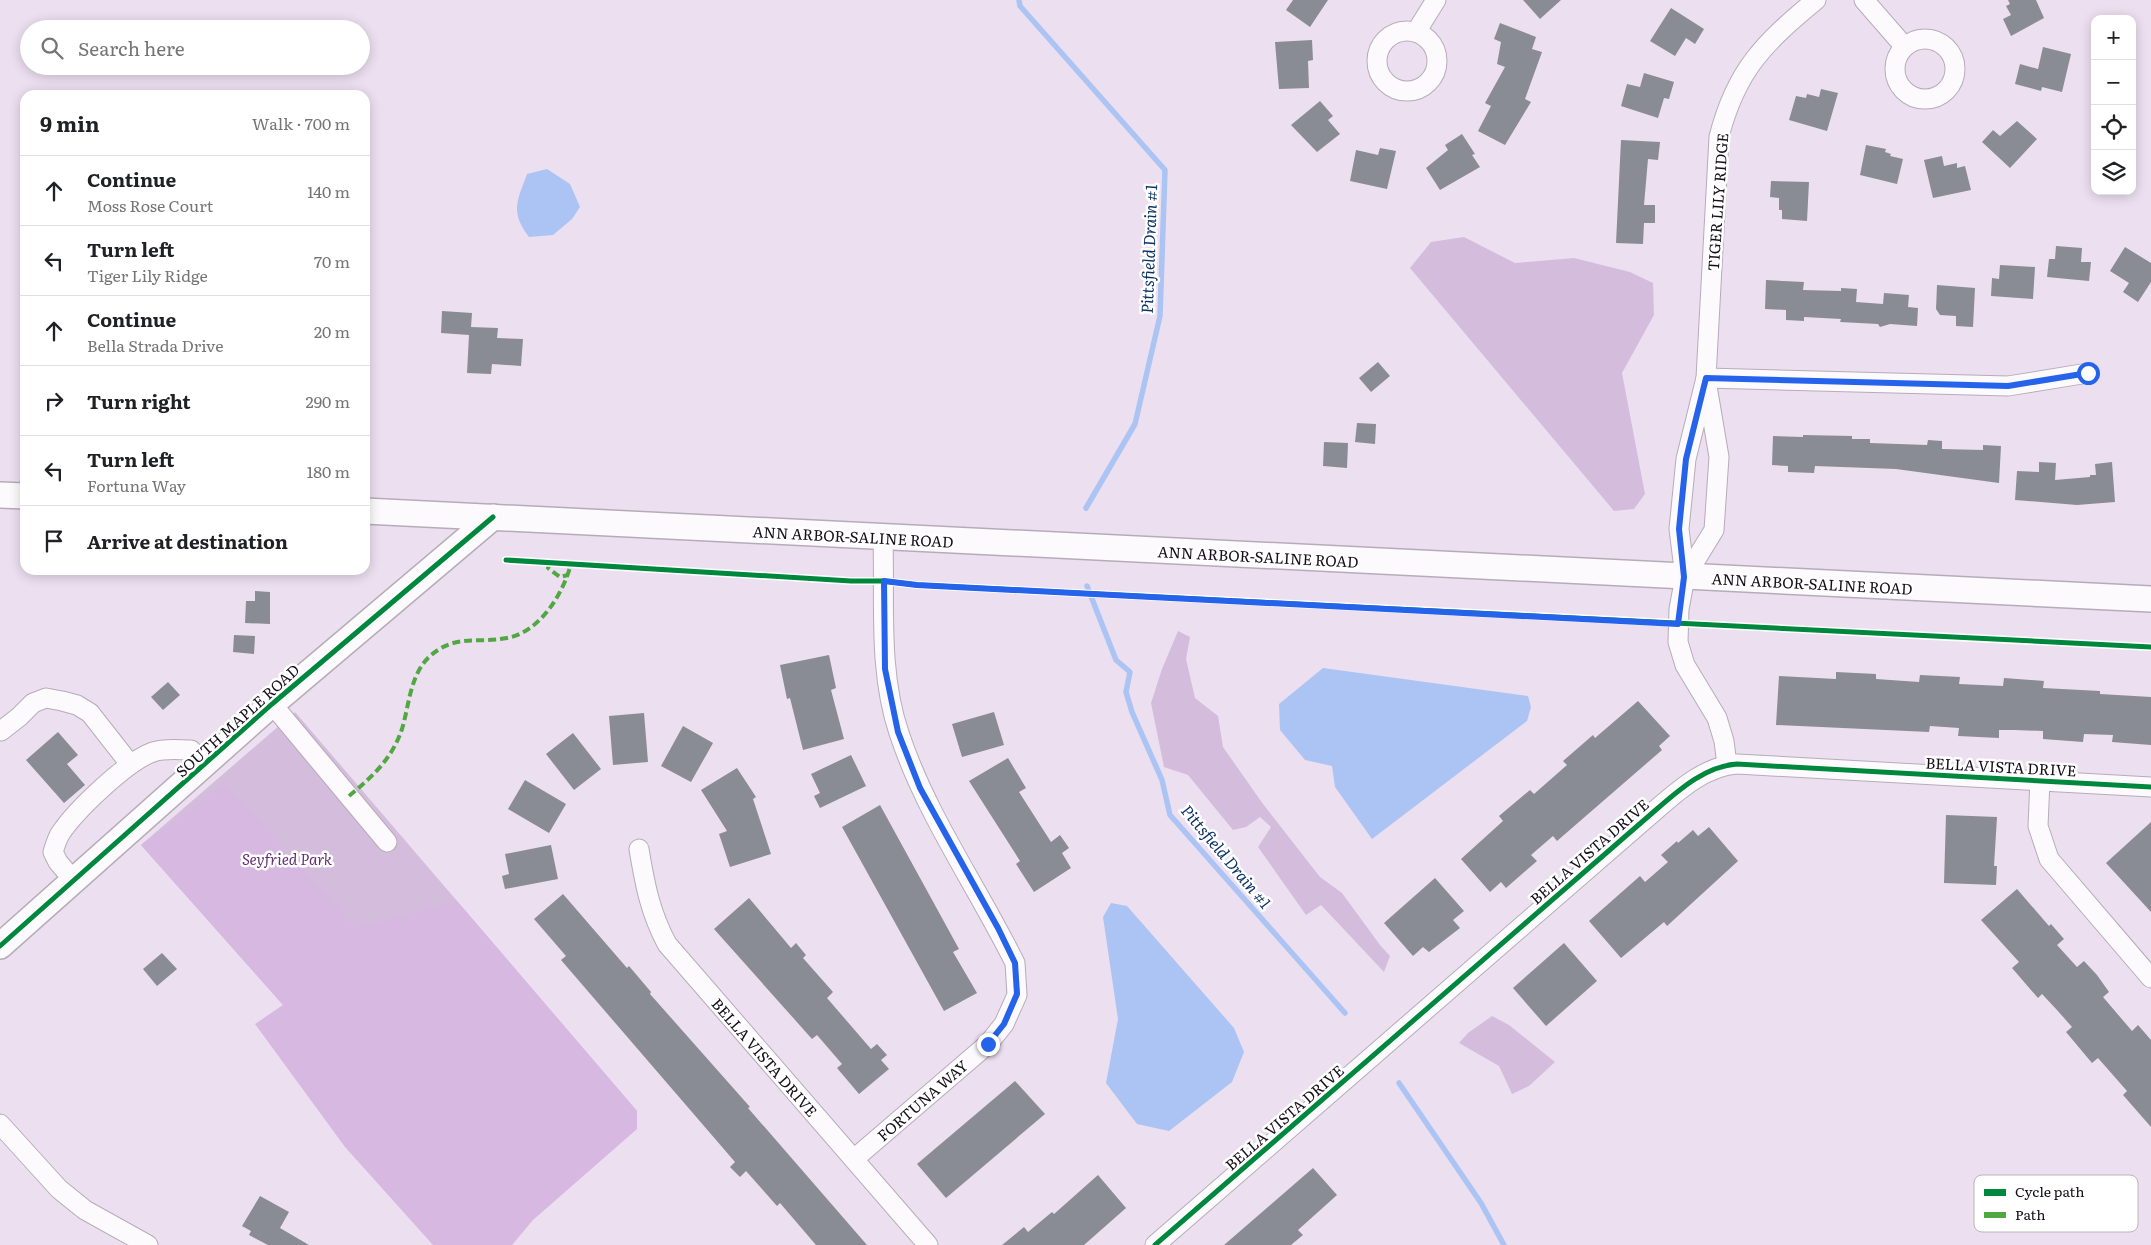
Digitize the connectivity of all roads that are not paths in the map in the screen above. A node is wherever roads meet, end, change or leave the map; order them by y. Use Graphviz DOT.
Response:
graph roads {
  1 [pos="1436,0"];
  2 [pos="1816,0"];
  3 [pos="1864,0"];
  4 [pos="1416,32"];
  5 [pos="1904,46"];
  6 [pos="2088,373"];
  7 [pos="1706,378"];
  8 [pos="0,495"];
  9 [pos="20,496"];
  10 [pos="370,511"];
  11 [pos="494,516"];
  12 [pos="884,538"];
  13 [pos="1684,577"];
  14 [pos="2151,598"];
  15 [pos="272,704"];
  16 [pos="1,731"];
  17 [pos="130,764"];
  18 [pos="205,765"];
  19 [pos="1727,765"];
  20 [pos="2040,780"];
  21 [pos="2151,787"];
  22 [pos="386,842"];
  23 [pos="638,849"];
  24 [pos="74,881"];
  25 [pos="0,946"];
  26 [pos="2151,978"];
  27 [pos="0,1124"];
  28 [pos="854,1160"];
  29 [pos="148,1245"];
  30 [pos="928,1245"];
  31 [pos="1156,1245"];
  1 -- 4 [label="street"];
  2 -- 7 [label="street, TIGER LILY RIDGE"];
  3 -- 5 [label="street"];
  6 -- 7 [label="street"];
  7 -- 13 [label="street, TIGER LILY RIDGE"];
  7 -- 13 [label="street, TIGER LILY RIDGE"];
  8 -- 9 [label="main road"];
  10 -- 11 [label="main road, ANN ARBOR-SALINE ROAD"];
  11 -- 12 [label="main road, ANN ARBOR-SALINE ROAD"];
  11 -- 15 [label="main road, SOUTH MAPLE ROAD"];
  12 -- 13 [label="main road, ANN ARBOR-SALINE ROAD"];
  12 -- 28 [label="street, FORTUNA WAY"];
  13 -- 14 [label="main road, ANN ARBOR-SALINE ROAD"];
  13 -- 19 [label="street"];
  15 -- 18 [label="main road, SOUTH MAPLE ROAD"];
  15 -- 22 [label="street"];
  16 -- 17 [label="street"];
  17 -- 18 [label="street"];
  17 -- 24 [label="street"];
  18 -- 24 [label="main road, SOUTH MAPLE ROAD"];
  19 -- 20 [label="street, BELLA VISTA DRIVE"];
  19 -- 31 [label="street, BELLA VISTA DRIVE"];
  20 -- 21 [label="street, BELLA VISTA DRIVE"];
  20 -- 26 [label="street"];
  23 -- 28 [label="street, BELLA VISTA DRIVE"];
  24 -- 25 [label="main road, SOUTH MAPLE ROAD"];
  27 -- 29 [label="street"];
  28 -- 30 [label="street, BELLA VISTA DRIVE"];
}
